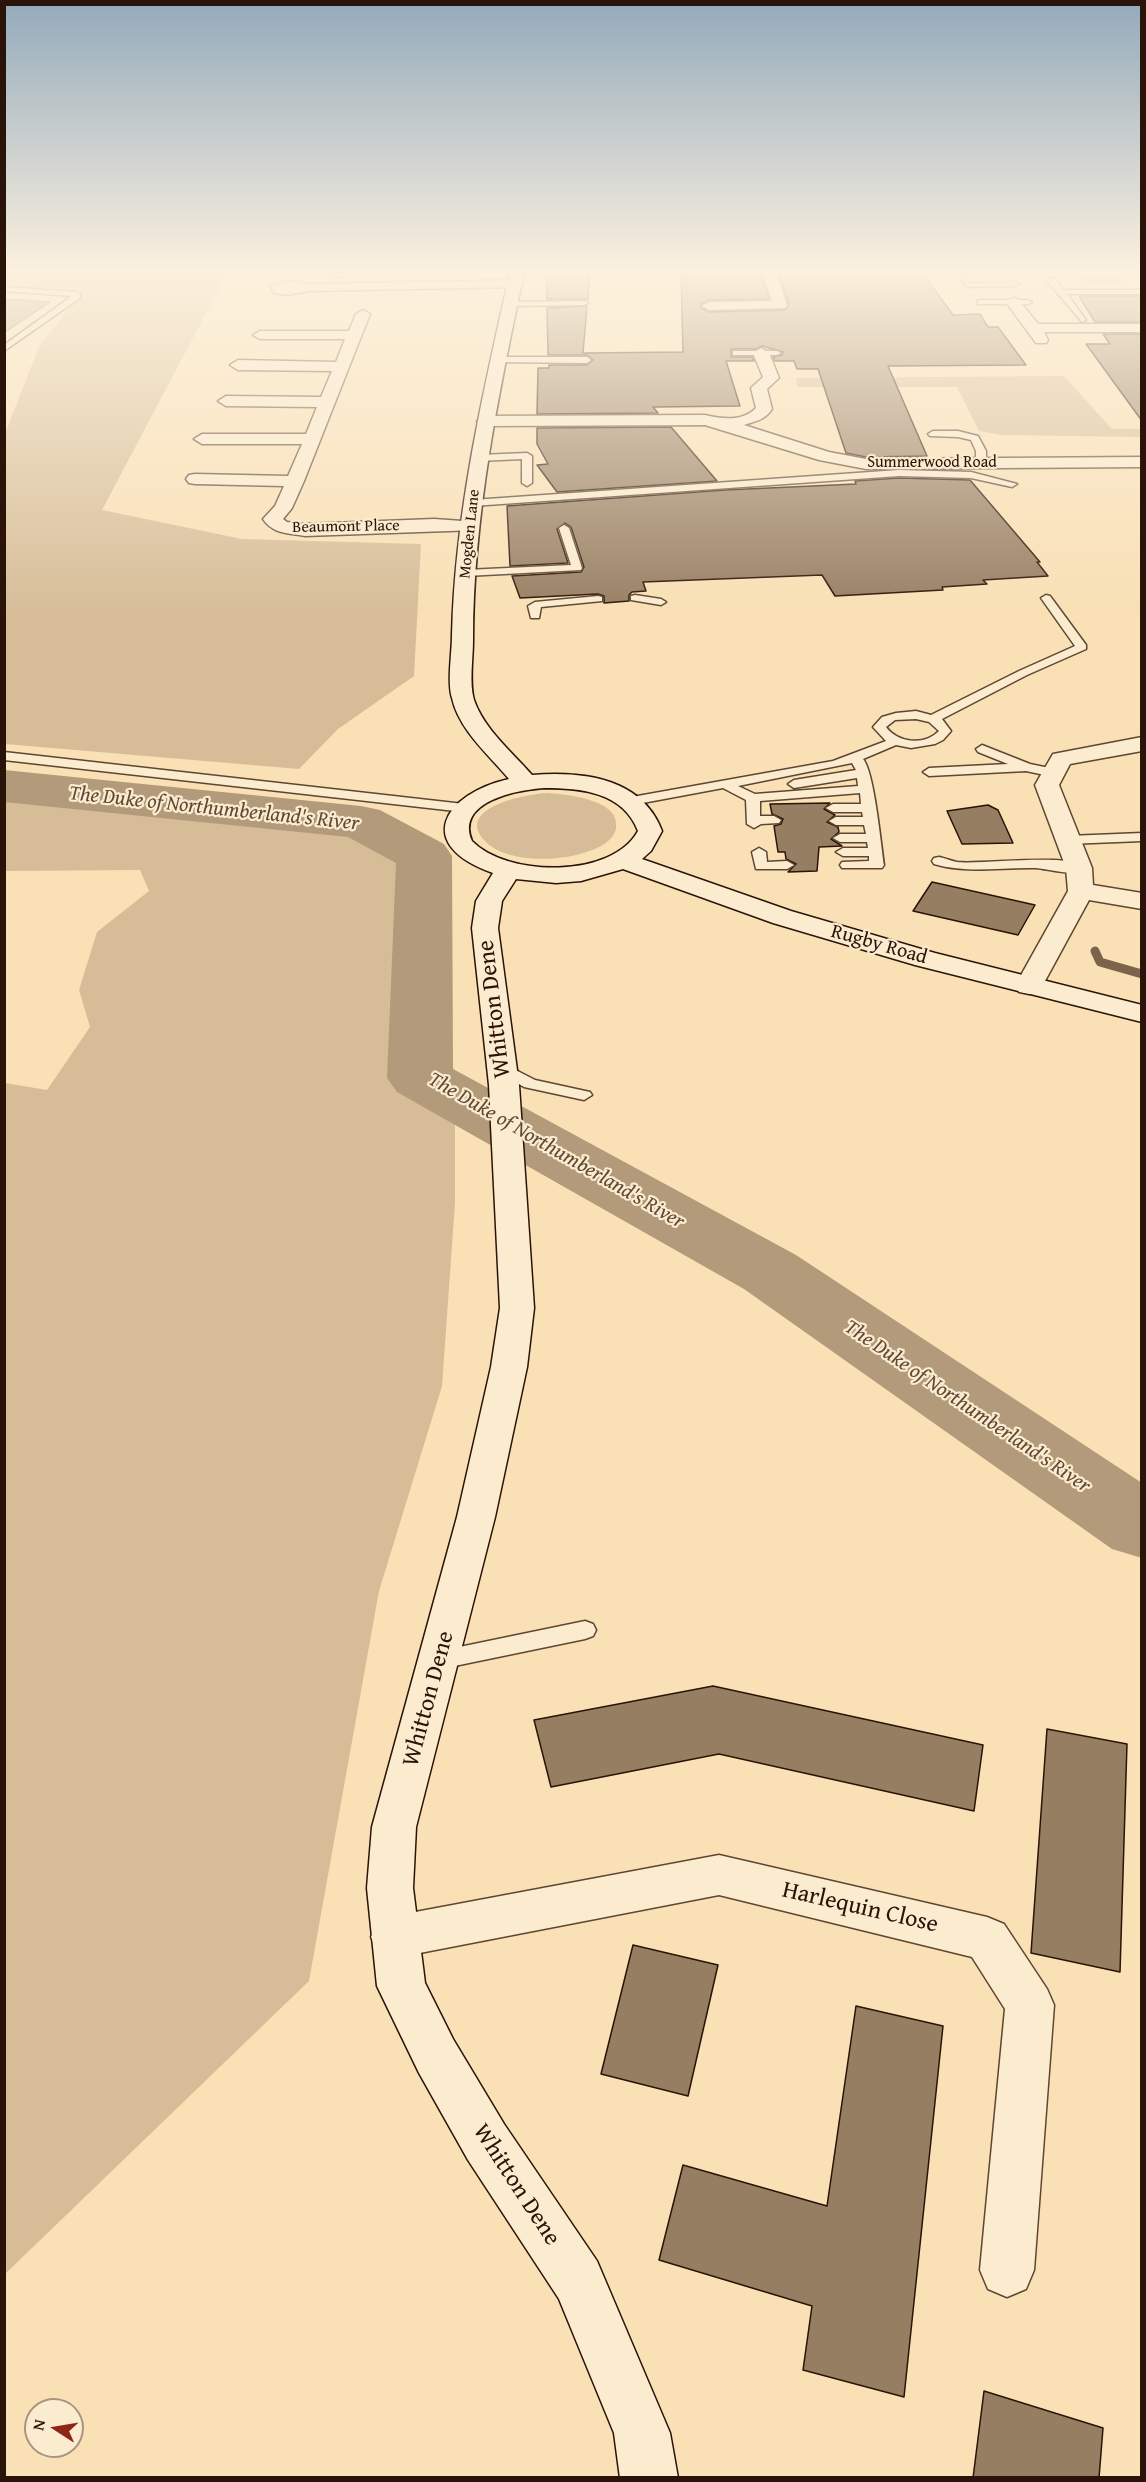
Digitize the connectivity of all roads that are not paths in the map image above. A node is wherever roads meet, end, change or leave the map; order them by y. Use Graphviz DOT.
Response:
graph roads {
  1 [pos="334,384"];
  2 [pos="493,384"];
  3 [pos="764,384"];
  4 [pos="226,401"];
  5 [pos="328,402"];
  6 [pos="485,421"];
  7 [pos="728,425"];
  8 [pos="933,434"];
  9 [pos="202,438"];
  10 [pos="311,439"];
  11 [pos="479,458"];
  12 [pos="1142,462"];
  13 [pos="981,463"];
  14 [pos="195,479"];
  15 [pos="295,480"];
  16 [pos="527,483"];
  17 [pos="1012,484"];
  18 [pos="473,503"];
  19 [pos="470,526"];
  20 [pos="564,528"];
  21 [pos="466,573"];
  22 [pos="634,597"];
  23 [pos="1046,598"];
  24 [pos="598,600"];
  25 [pos="661,602"];
  26 [pos="535,616"];
  27 [pos="933,719"];
  28 [pos="895,741"];
  29 [pos="1142,744"];
  30 [pos="982,749"];
  31 [pos="4,756"];
  32 [pos="854,758"];
  33 [pos="1026,767"];
  34 [pos="929,772"];
  35 [pos="863,773"];
  36 [pos="1054,774"];
  37 [pos="525,782"];
  38 [pos="724,784"];
  39 [pos="866,789"];
  40 [pos="632,801"];
  41 [pos="464,808"];
  42 [pos="751,809"];
  43 [pos="772,814"];
  44 [pos="835,814"];
  45 [pos="869,814"];
  46 [pos="1142,837"];
  47 [pos="1068,840"];
  48 [pos="843,852"];
  49 [pos="759,854"];
  50 [pos="786,860"];
  51 [pos="622,861"];
  52 [pos="939,861"];
  53 [pos="508,870"];
  54 [pos="1080,880"];
  55 [pos="1142,901"];
  56 [pos="1029,987"];
  57 [pos="1142,1014"];
  58 [pos="503,1077"];
  59 [pos="584,1095"];
  60 [pos="585,1630"];
  61 [pos="440,1660"];
  62 [pos="394,1937"];
  63 [pos="1007,2270"];
  64 [pos="649,2478"];
  1 -- 5 [label="street, Beaumont Place"];
  2 -- 6 [label="street, Mogden Lane"];
  3 -- 7 [label="street, Summerwood Road"];
  4 -- 5 [label="street"];
  5 -- 10 [label="street, Beaumont Place"];
  6 -- 7 [label="street, Summerwood Road"];
  6 -- 11 [label="street, Mogden Lane"];
  7 -- 13 [label="street, Summerwood Road"];
  8 -- 13 [label="lane"];
  9 -- 10 [label="street"];
  10 -- 15 [label="street, Beaumont Place"];
  11 -- 16 [label="lane"];
  11 -- 18 [label="street, Mogden Lane"];
  12 -- 13 [label="street, Summerwood Road"];
  14 -- 15 [label="street"];
  15 -- 19 [label="street, Beaumont Place"];
  17 -- 18 [label="lane"];
  18 -- 19 [label="street, Mogden Lane"];
  19 -- 21 [label="street, Mogden Lane"];
  20 -- 21 [label="lane"];
  21 -- 37 [label="street, Mogden Lane"];
  22 -- 25 [label="lane"];
  23 -- 27 [label="lane"];
  24 -- 26 [label="lane"];
  27 -- 28 [label="lane"];
  27 -- 28 [label="lane"];
  28 -- 32 [label="lane"];
  29 -- 36 [label="street"];
  30 -- 33 [label="lane"];
  31 -- 41 [label="lane"];
  32 -- 35 [label="lane"];
  32 -- 38 [label="lane"];
  33 -- 34 [label="lane"];
  33 -- 36 [label="lane"];
  35 -- 39 [label="lane"];
  35 -- 42 [label="lane"];
  36 -- 47 [label="street"];
  37 -- 40 [label="street"];
  37 -- 41 [label="street"];
  38 -- 40 [label="lane"];
  38 -- 42 [label="lane"];
  39 -- 42 [label="lane"];
  39 -- 45 [label="lane"];
  40 -- 51 [label="street"];
  41 -- 53 [label="street"];
  42 -- 43 [label="lane"];
  44 -- 45 [label="lane"];
  45 -- 48 [label="lane"];
  46 -- 47 [label="lane"];
  47 -- 54 [label="street"];
  49 -- 50 [label="lane"];
  51 -- 53 [label="street"];
  51 -- 56 [label="street, Rugby Road"];
  52 -- 54 [label="lane"];
  53 -- 58 [label="street, Whitton Dene"];
  54 -- 55 [label="street"];
  54 -- 56 [label="street"];
  56 -- 57 [label="street, Rugby Road"];
  58 -- 59 [label="lane"];
  58 -- 61 [label="street, Whitton Dene"];
  60 -- 61 [label="lane"];
  61 -- 62 [label="street, Whitton Dene"];
  62 -- 63 [label="street, Harlequin Close"];
  62 -- 64 [label="street, Whitton Dene"];
}
